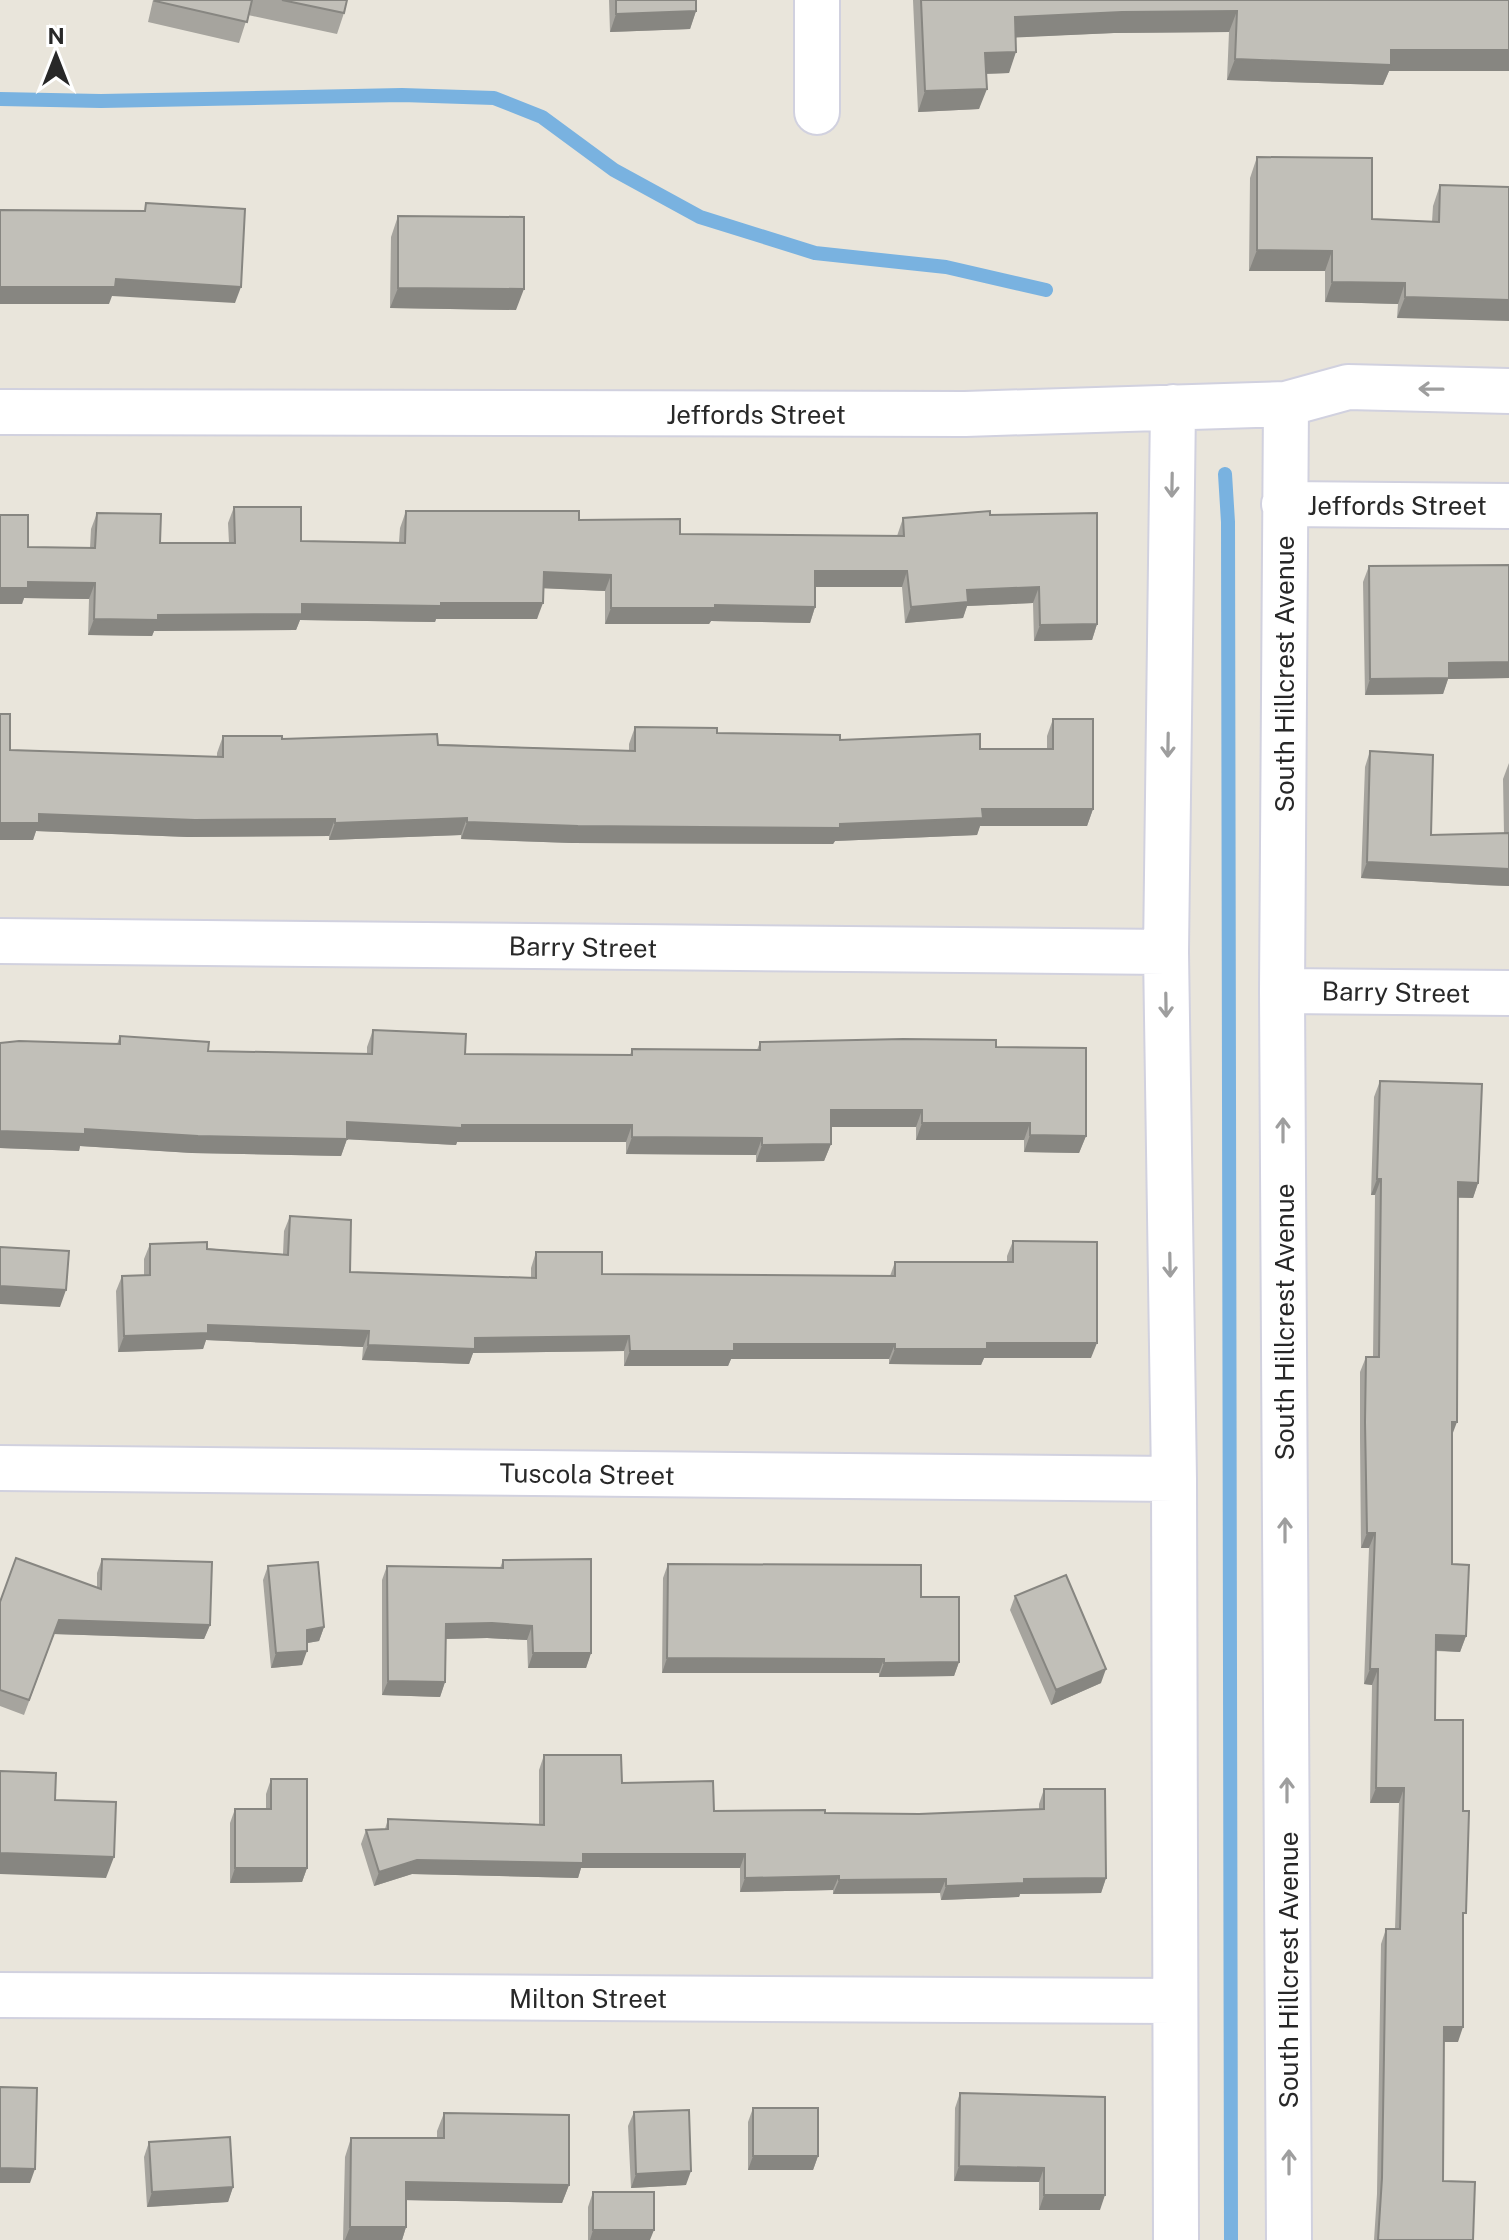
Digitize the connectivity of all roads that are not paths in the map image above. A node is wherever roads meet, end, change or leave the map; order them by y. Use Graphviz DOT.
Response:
graph roads {
  1 [pos="817,0"];
  2 [pos="817,112"];
  3 [pos="1509,391"];
  4 [pos="1286,404"];
  5 [pos="1173,407"];
  6 [pos="0,412"];
  7 [pos="1284,504"];
  8 [pos="1509,506"];
  9 [pos="0,941"];
  10 [pos="1166,952"];
  11 [pos="1282,991"];
  12 [pos="1509,993"];
  13 [pos="0,1468"];
  14 [pos="1174,1479"];
  15 [pos="0,1995"];
  16 [pos="1175,2001"];
  17 [pos="1176,2240"];
  18 [pos="1289,2240"];
  1 -- 2 [label="street"];
  3 -- 4 [label="street, Jeffords Street, one-way"];
  4 -- 5 [label="street, Jeffords Street"];
  4 -- 7 [label="street, South Hillcrest Avenue"];
  5 -- 6 [label="street, Jeffords Street"];
  5 -- 10 [label="street, one-way"];
  7 -- 8 [label="street, Jeffords Street"];
  7 -- 11 [label="street, South Hillcrest Avenue"];
  9 -- 10 [label="street, Barry Street"];
  10 -- 14 [label="street, one-way"];
  11 -- 12 [label="street, Barry Street"];
  18 -- 11 [label="street, South Hillcrest Avenue, one-way"];
  13 -- 14 [label="street, Tuscola Street"];
  14 -- 16 [label="street"];
  15 -- 16 [label="street, Milton Street"];
  16 -- 17 [label="street"];
}
